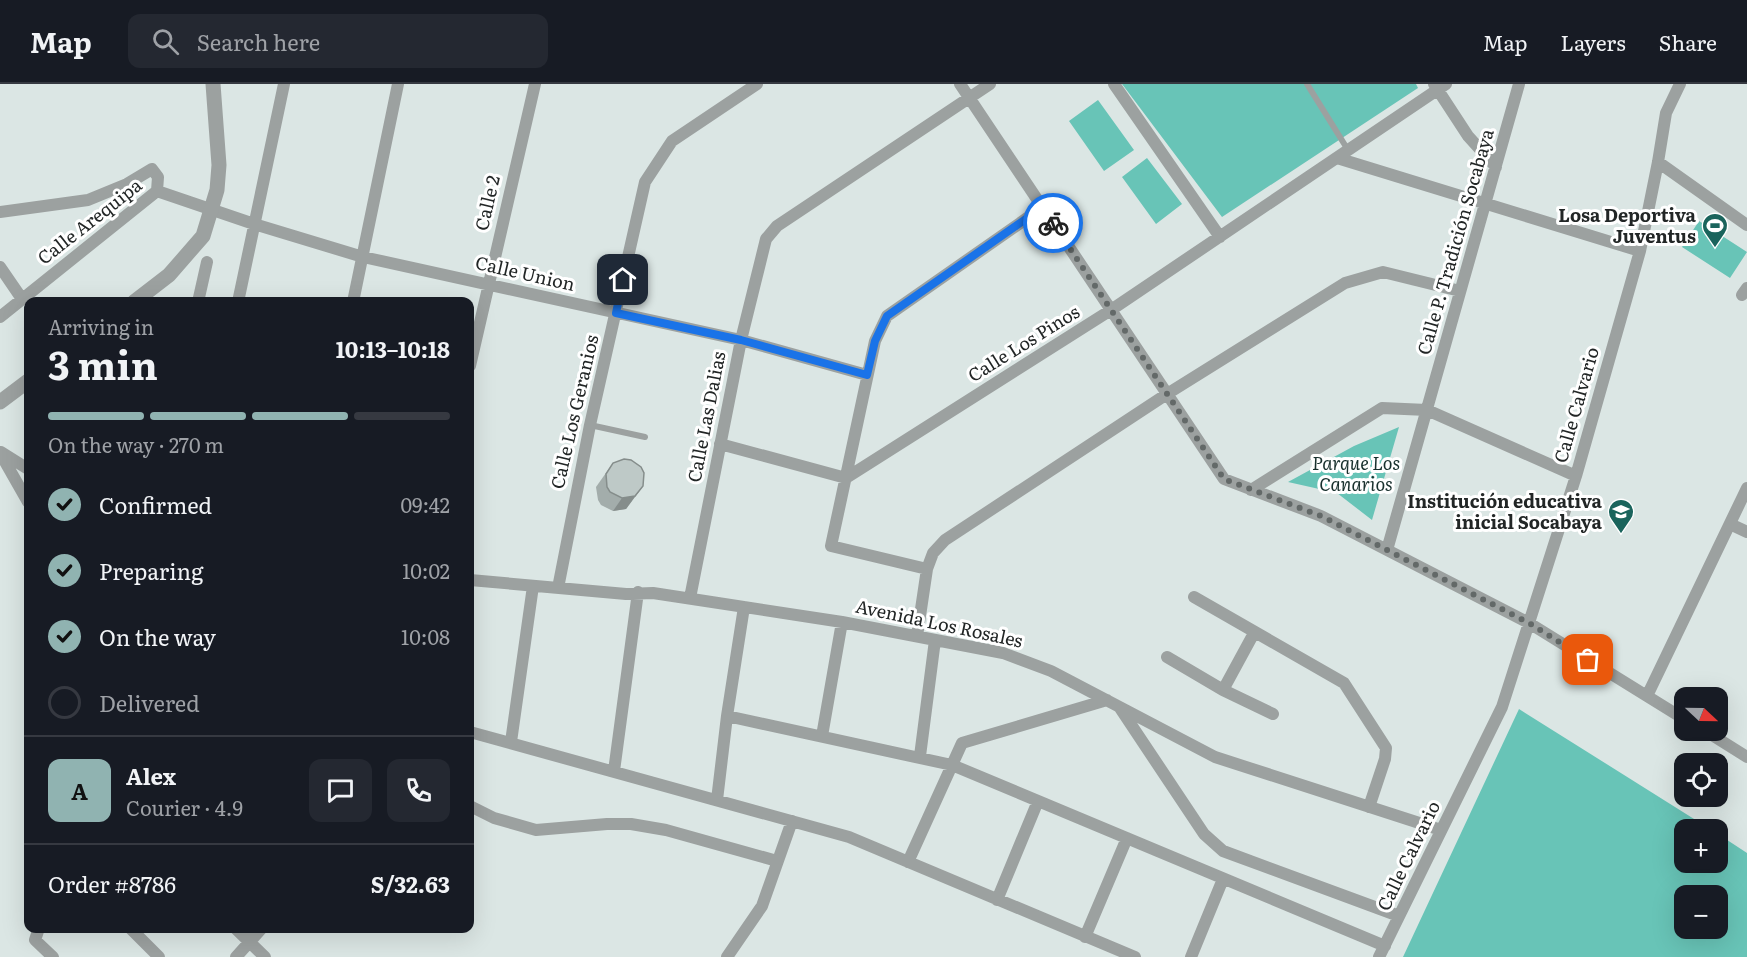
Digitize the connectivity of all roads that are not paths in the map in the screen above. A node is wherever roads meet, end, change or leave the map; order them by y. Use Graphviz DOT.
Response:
graph roads {
  1 [pos="213,84"];
  2 [pos="284,84"];
  3 [pos="398,84"];
  4 [pos="535,84"];
  5 [pos="757,84"];
  6 [pos="960,84"];
  7 [pos="990,84"];
  8 [pos="1114,84"];
  9 [pos="1307,84"];
  10 [pos="1519,84"];
  11 [pos="1680,84"];
  12 [pos="1439,86"];
  13 [pos="969,98"];
  14 [pos="1348,150"];
  15 [pos="1337,158"];
  16 [pos="1658,162"];
  17 [pos="1496,166"];
  18 [pos="157,191"];
  19 [pos="1485,203"];
  20 [pos="1043,207"];
  21 [pos="212,210"];
  22 [pos="0,212"];
  23 [pos="254,224"];
  24 [pos="1747,225"];
  25 [pos="1220,237"];
  26 [pos="1640,251"];
  27 [pos="363,257"];
  28 [pos="207,262"];
  29 [pos="0,267"];
  30 [pos="487,283"];
  31 [pos="1460,291"];
  32 [pos="140,297"];
  33 [pos="199,297"];
  34 [pos="239,297"];
  35 [pos="354,297"];
  36 [pos="22,298"];
  37 [pos="1111,310"];
  38 [pos="616,313"];
  39 [pos="0,317"];
  40 [pos="741,340"];
  41 [pos="474,346"];
  42 [pos="867,375"];
  43 [pos="24,384"];
  44 [pos="1167,394"];
  45 [pos="0,402"];
  46 [pos="1427,410"];
  47 [pos="590,425"];
  48 [pos="645,437"];
  49 [pos="720,444"];
  50 [pos="0,453"];
  51 [pos="24,467"];
  52 [pos="1576,476"];
  53 [pos="846,478"];
  54 [pos="1747,488"];
  55 [pos="1251,490"];
  56 [pos="24,495"];
  57 [pos="1730,524"];
  58 [pos="1747,532"];
  59 [pos="1387,550"];
  60 [pos="927,569"];
  61 [pos="474,580"];
  62 [pos="533,586"];
  63 [pos="558,588"];
  64 [pos="638,592"];
  65 [pos="1194,597"];
  66 [pos="690,598"];
  67 [pos="744,607"];
  68 [pos="842,622"];
  69 [pos="1529,623"];
  70 [pos="1254,633"];
  71 [pos="917,636"];
  72 [pos="935,640"];
  73 [pos="1167,657"];
  74 [pos="1224,690"];
  75 [pos="1647,696"];
  76 [pos="1113,702"];
  77 [pos="1674,713"];
  78 [pos="1273,714"];
  79 [pos="727,716"];
  80 [pos="474,733"];
  81 [pos="822,736"];
  82 [pos="1722,741"];
  83 [pos="511,742"];
  84 [pos="920,756"];
  85 [pos="1747,757"];
  86 [pos="952,765"];
  87 [pos="614,771"];
  88 [pos="717,800"];
  89 [pos="1038,801"];
  90 [pos="1369,807"];
  91 [pos="474,808"];
  92 [pos="792,821"];
  93 [pos="1441,830"];
  94 [pos="1127,838"];
  95 [pos="777,861"];
  96 [pos="908,862"];
  97 [pos="1223,879"];
  98 [pos="997,900"];
  99 [pos="1399,916"];
  100 [pos="37,933"];
  101 [pos="135,933"];
  102 [pos="240,933"];
  103 [pos="258,933"];
  104 [pos="1085,937"];
  105 [pos="249,943"];
  106 [pos="1382,952"];
  107 [pos="53,957"];
  108 [pos="159,957"];
  109 [pos="236,957"];
  110 [pos="265,957"];
  111 [pos="727,957"];
  112 [pos="1135,957"];
  113 [pos="1191,957"];
  1 -- 21 [label="street"];
  2 -- 23 [label="street"];
  3 -- 27 [label="street"];
  4 -- 30 [label="street, Calle 2"];
  5 -- 38 [label="street, Calle Los Geranios"];
  6 -- 13 [label="street"];
  7 -- 13 [label="street, Calle Las Dalias"];
  8 -- 25 [label="street"];
  9 -- 14 [label="lane"];
  10 -- 17 [label="street, Calle P. Tradición Socabaya"];
  11 -- 16 [label="street, Calle Calvario"];
  12 -- 14 [label="street, Calle Los Pinos"];
  12 -- 17 [label="street"];
  13 -- 20 [label="street"];
  13 -- 40 [label="street, Calle Las Dalias"];
  14 -- 15 [label="street, Calle Los Pinos"];
  15 -- 19 [label="street"];
  15 -- 25 [label="street, Calle Los Pinos"];
  16 -- 24 [label="street"];
  16 -- 26 [label="street, Calle Calvario"];
  17 -- 19 [label="street, Calle P. Tradición Socabaya"];
  18 -- 21 [label="street, Calle Arequipa"];
  18 -- 22 [label="street"];
  18 -- 36 [label="street, Calle Arequipa"];
  19 -- 26 [label="street"];
  19 -- 31 [label="street, Calle P. Tradición Socabaya"];
  20 -- 37 [label="street"];
  20 -- 42 [label="street"];
  21 -- 23 [label="street, Calle Union"];
  21 -- 32 [label="street"];
  23 -- 27 [label="street, Calle Union"];
  23 -- 34 [label="street"];
  25 -- 37 [label="street, Calle Los Pinos"];
  26 -- 52 [label="street, Calle Calvario"];
  27 -- 30 [label="street, Calle Union"];
  27 -- 35 [label="street"];
  28 -- 33 [label="street"];
  29 -- 36 [label="street"];
  30 -- 38 [label="street, Calle Union"];
  30 -- 41 [label="street, Calle 2"];
  31 -- 44 [label="street"];
  31 -- 46 [label="street, Calle P. Tradición Socabaya"];
  36 -- 39 [label="street, Calle Arequipa"];
  37 -- 44 [label="street"];
  37 -- 53 [label="street, Calle Los Pinos"];
  38 -- 40 [label="street, Calle Union"];
  38 -- 47 [label="street, Calle Los Geranios"];
  40 -- 42 [label="street, Calle Union"];
  40 -- 49 [label="street, Calle Las Dalias"];
  42 -- 53 [label="street"];
  43 -- 45 [label="street"];
  44 -- 55 [label="street"];
  44 -- 60 [label="street"];
  46 -- 52 [label="street"];
  46 -- 55 [label="street"];
  46 -- 59 [label="street, Calle P. Tradición Socabaya"];
  47 -- 48 [label="lane"];
  47 -- 63 [label="street, Calle Los Geranios"];
  49 -- 53 [label="street"];
  49 -- 66 [label="street, Calle Las Dalias"];
  50 -- 51 [label="street"];
  50 -- 56 [label="street"];
  52 -- 69 [label="street, Calle Calvario"];
  53 -- 60 [label="street"];
  54 -- 57 [label="street"];
  55 -- 59 [label="street"];
  57 -- 58 [label="street"];
  57 -- 75 [label="street"];
  59 -- 69 [label="street"];
  60 -- 71 [label="street"];
  61 -- 62 [label="street, Avenida Los Rosales"];
  62 -- 63 [label="street, Avenida Los Rosales"];
  62 -- 83 [label="street"];
  63 -- 64 [label="street, Avenida Los Rosales"];
  64 -- 66 [label="street, Avenida Los Rosales"];
  64 -- 87 [label="street"];
  65 -- 70 [label="street"];
  66 -- 67 [label="street, Avenida Los Rosales"];
  67 -- 68 [label="street, Avenida Los Rosales"];
  67 -- 79 [label="street"];
  68 -- 71 [label="street, Avenida Los Rosales"];
  68 -- 81 [label="street"];
  69 -- 75 [label="street"];
  69 -- 93 [label="street, Calle Calvario"];
  70 -- 74 [label="street"];
  70 -- 90 [label="street"];
  71 -- 72 [label="street, Avenida Los Rosales"];
  72 -- 76 [label="street, Avenida Los Rosales"];
  72 -- 84 [label="street"];
  73 -- 74 [label="street"];
  74 -- 78 [label="street"];
  75 -- 77 [label="street"];
  76 -- 86 [label="street"];
  76 -- 90 [label="street, Avenida Los Rosales"];
  76 -- 99 [label="street"];
  79 -- 81 [label="street"];
  79 -- 88 [label="street"];
  80 -- 83 [label="street"];
  81 -- 84 [label="street"];
  82 -- 85 [label="street"];
  83 -- 87 [label="street"];
  84 -- 86 [label="street"];
  86 -- 89 [label="street"];
  86 -- 96 [label="street"];
  87 -- 88 [label="street"];
  88 -- 92 [label="street"];
  89 -- 94 [label="street"];
  89 -- 98 [label="street"];
  90 -- 93 [label="street, Avenida Los Rosales"];
  91 -- 95 [label="street"];
  92 -- 95 [label="street"];
  92 -- 96 [label="street"];
  93 -- 99 [label="street, Calle Calvario"];
  94 -- 97 [label="street"];
  94 -- 104 [label="street"];
  95 -- 111 [label="street"];
  96 -- 98 [label="street"];
  97 -- 106 [label="street"];
  97 -- 113 [label="street"];
  98 -- 104 [label="street"];
  99 -- 106 [label="street, Calle Calvario"];
  100 -- 107 [label="street"];
  101 -- 108 [label="street"];
  102 -- 105 [label="street"];
  103 -- 105 [label="street"];
  104 -- 112 [label="street"];
  105 -- 109 [label="street"];
  105 -- 110 [label="street"];
}
